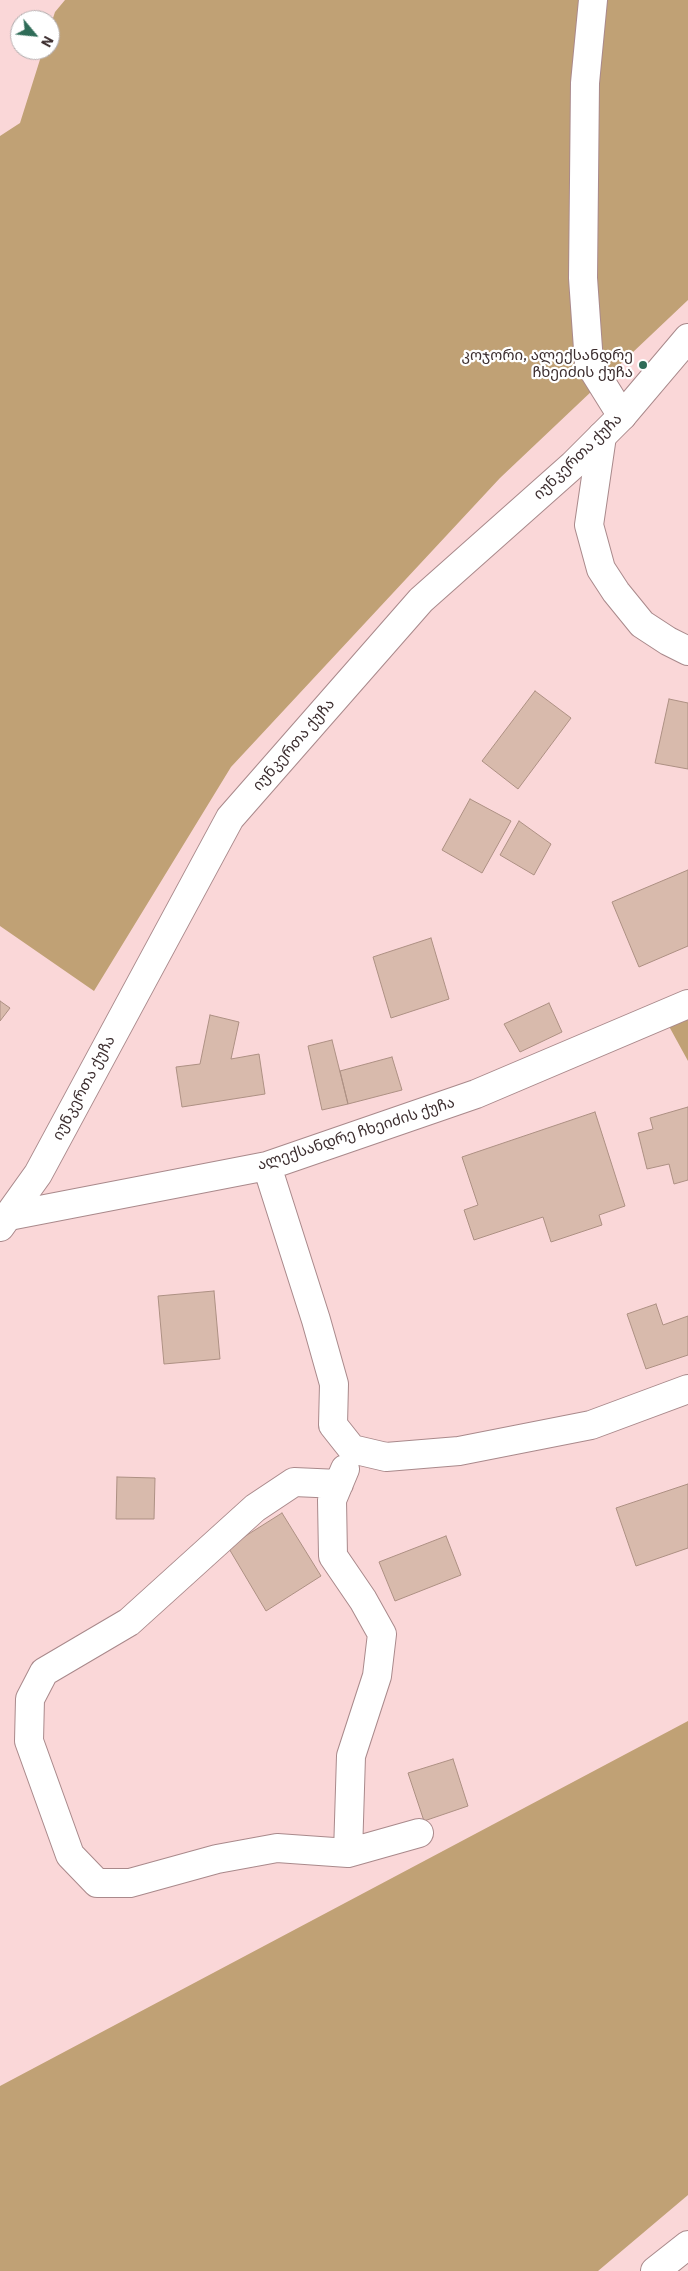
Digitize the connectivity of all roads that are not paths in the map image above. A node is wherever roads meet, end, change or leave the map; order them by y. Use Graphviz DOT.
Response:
graph roads {
  1 [pos="594,0"];
  2 [pos="688,338"];
  3 [pos="622,416"];
  4 [pos="602,436"];
  5 [pos="688,651"];
  6 [pos="687,1006"];
  7 [pos="267,1166"];
  8 [pos="5,1221"];
  9 [pos="688,1389"];
  10 [pos="352,1449"];
  11 [pos="339,1484"];
  12 [pos="419,1833"];
  13 [pos="348,1853"];
  14 [pos="688,2245"];
  15 [pos="655,2271"];
  1 -- 3 [label="main road"];
  2 -- 3 [label="main road, იუნკერთა ქუჩა"];
  3 -- 4 [label="main road, იუნკერთა ქუჩა"];
  4 -- 5 [label="main road"];
  4 -- 8 [label="main road, იუნკერთა ქუჩა"];
  6 -- 7 [label="main road, ალექსანდრე ჩხეიძის ქუჩა"];
  7 -- 8 [label="main road, ალექსანდრე ჩხეიძის ქუჩა"];
  7 -- 10 [label="main road"];
  9 -- 10 [label="main road"];
  10 -- 11 [label="main road"];
  11 -- 13 [label="main road"];
  11 -- 13 [label="main road"];
  12 -- 13 [label="main road"];
  14 -- 15 [label="main road"];
}
